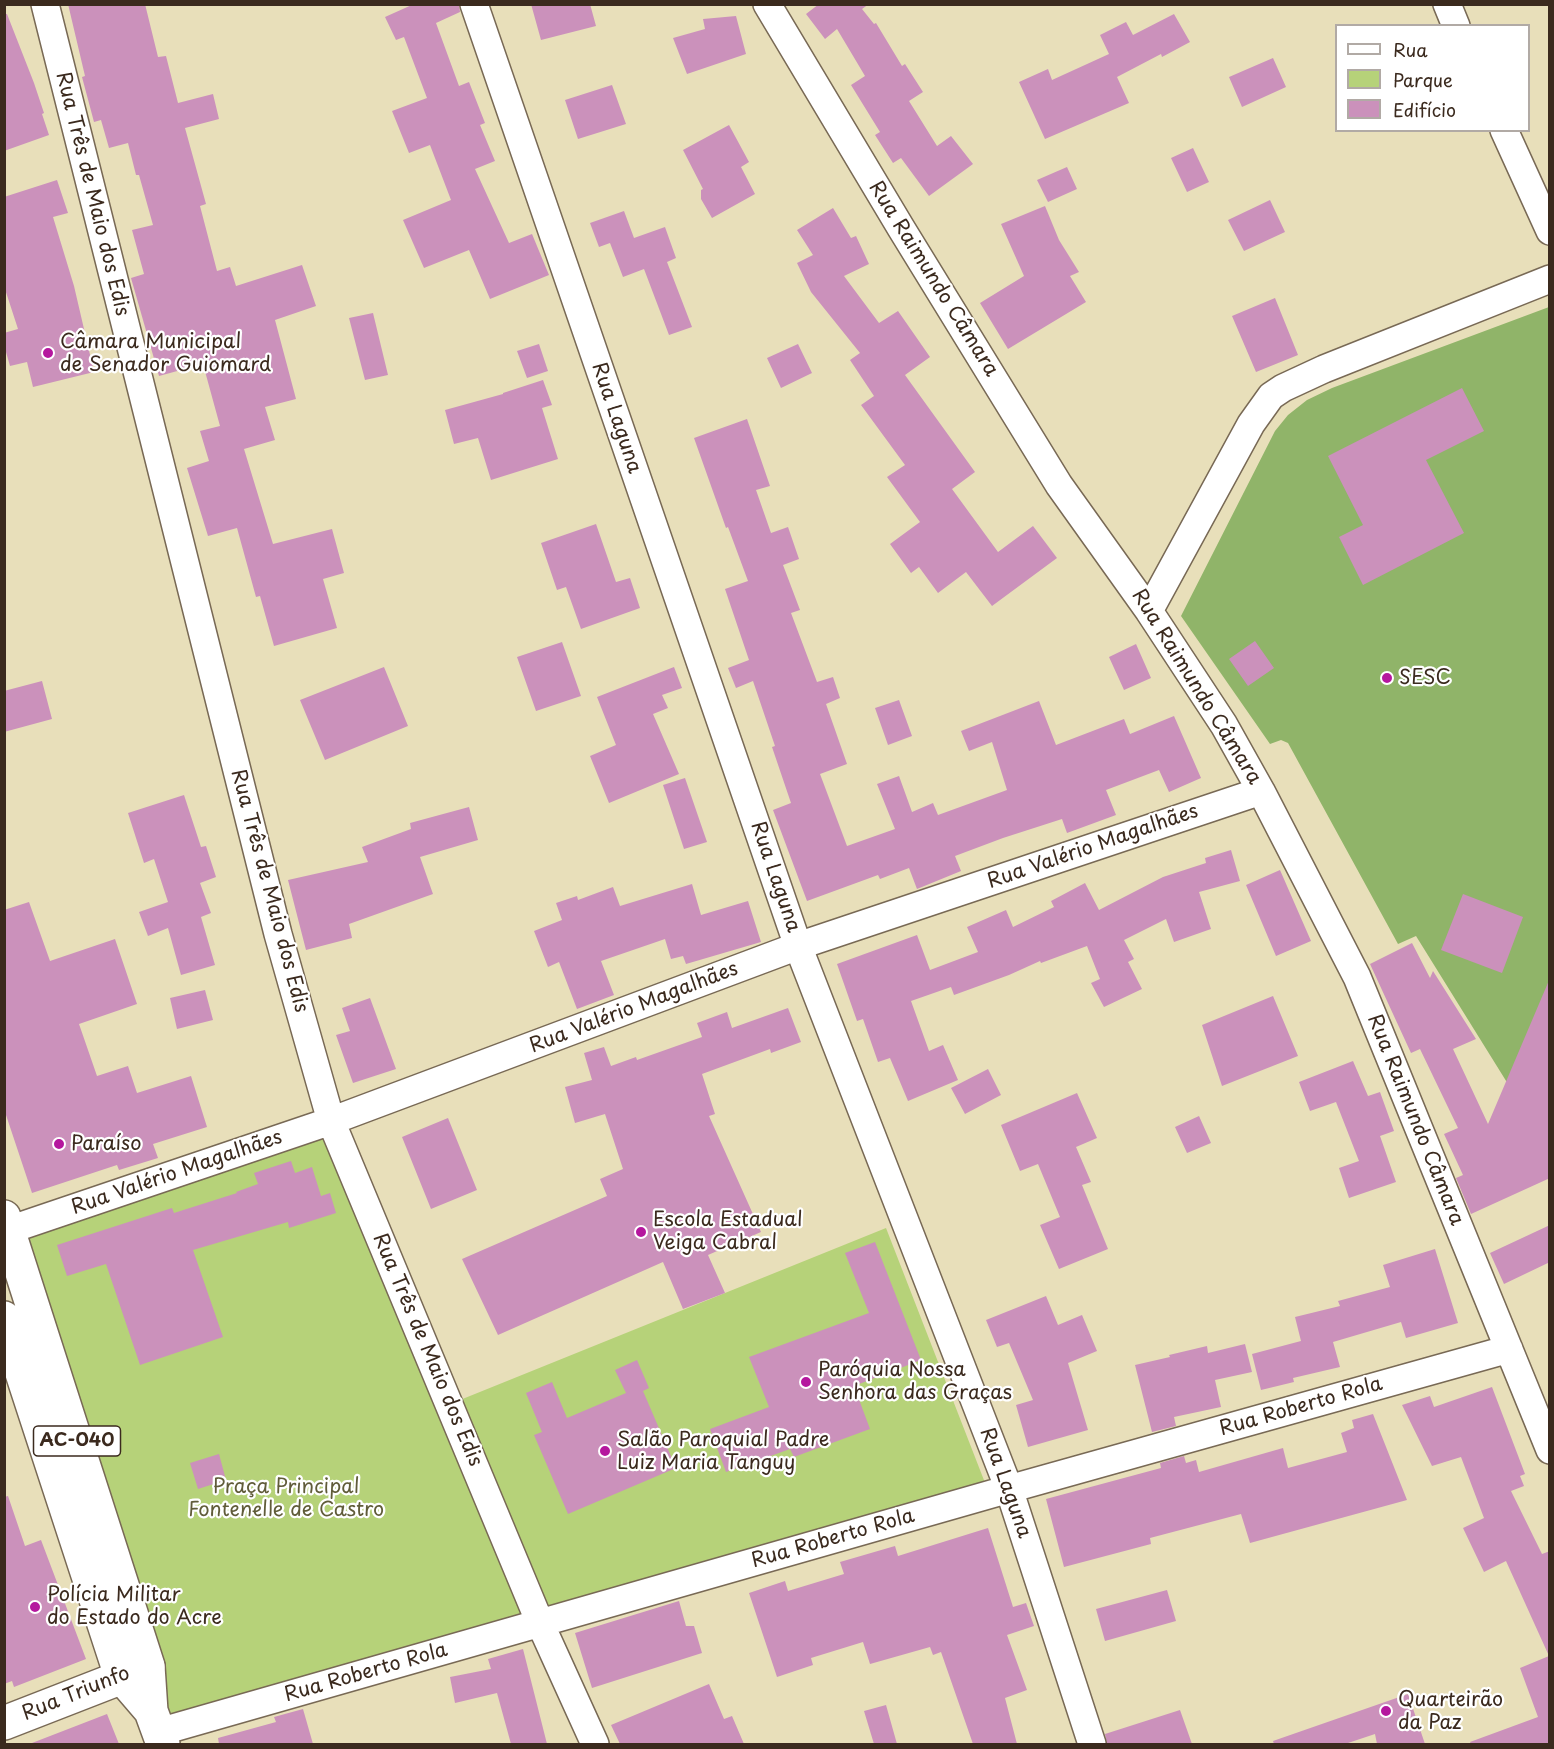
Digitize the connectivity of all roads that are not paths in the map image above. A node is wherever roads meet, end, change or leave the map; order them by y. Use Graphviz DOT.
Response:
graph roads {
  1 [pos="45,4"];
  2 [pos="474,4"];
  3 [pos="767,4"];
  4 [pos="1447,4"];
  5 [pos="1455,24"];
  6 [pos="1505,132"];
  7 [pos="1550,231"];
  8 [pos="1550,279"];
  9 [pos="1149,610"];
  10 [pos="1261,791"];
  11 [pos="798,946"];
  12 [pos="332,1121"];
  13 [pos="7,1223"];
  14 [pos="4,1318"];
  15 [pos="1509,1349"];
  16 [pos="1550,1450"];
  17 [pos="1009,1489"];
  18 [pos="540,1623"];
  19 [pos="134,1671"];
  20 [pos="4,1723"];
  21 [pos="158,1729"];
  22 [pos="595,1744"];
  23 [pos="1092,1744"];
  1 -- 12 [label="street, Rua Três de Maio dos Edis"];
  2 -- 11 [label="street, Rua Laguna"];
  3 -- 9 [label="street, Rua Raimundo Câmara"];
  4 -- 5 [label="street"];
  6 -- 7 [label="street"];
  8 -- 9 [label="street"];
  9 -- 10 [label="street, Rua Raimundo Câmara"];
  10 -- 11 [label="street, Rua Valério Magalhães"];
  10 -- 15 [label="street, Rua Raimundo Câmara"];
  11 -- 12 [label="street, Rua Valério Magalhães"];
  11 -- 17 [label="street, Rua Laguna"];
  12 -- 13 [label="street, Rua Valério Magalhães"];
  12 -- 18 [label="street, Rua Três de Maio dos Edis"];
  13 -- 19 [label="main road, AC-040"];
  14 -- 19 [label="main road, AC-040"];
  15 -- 16 [label="street, Rua Raimundo Câmara"];
  15 -- 17 [label="street, Rua Roberto Rola"];
  17 -- 18 [label="street, Rua Roberto Rola"];
  17 -- 23 [label="street, Rua Laguna"];
  18 -- 21 [label="street, Rua Roberto Rola"];
  18 -- 22 [label="street, Rua Três de Maio dos Edis"];
  19 -- 20 [label="main road, Rua Triunfo"];
  19 -- 21 [label="main road, AC-040"];
}
